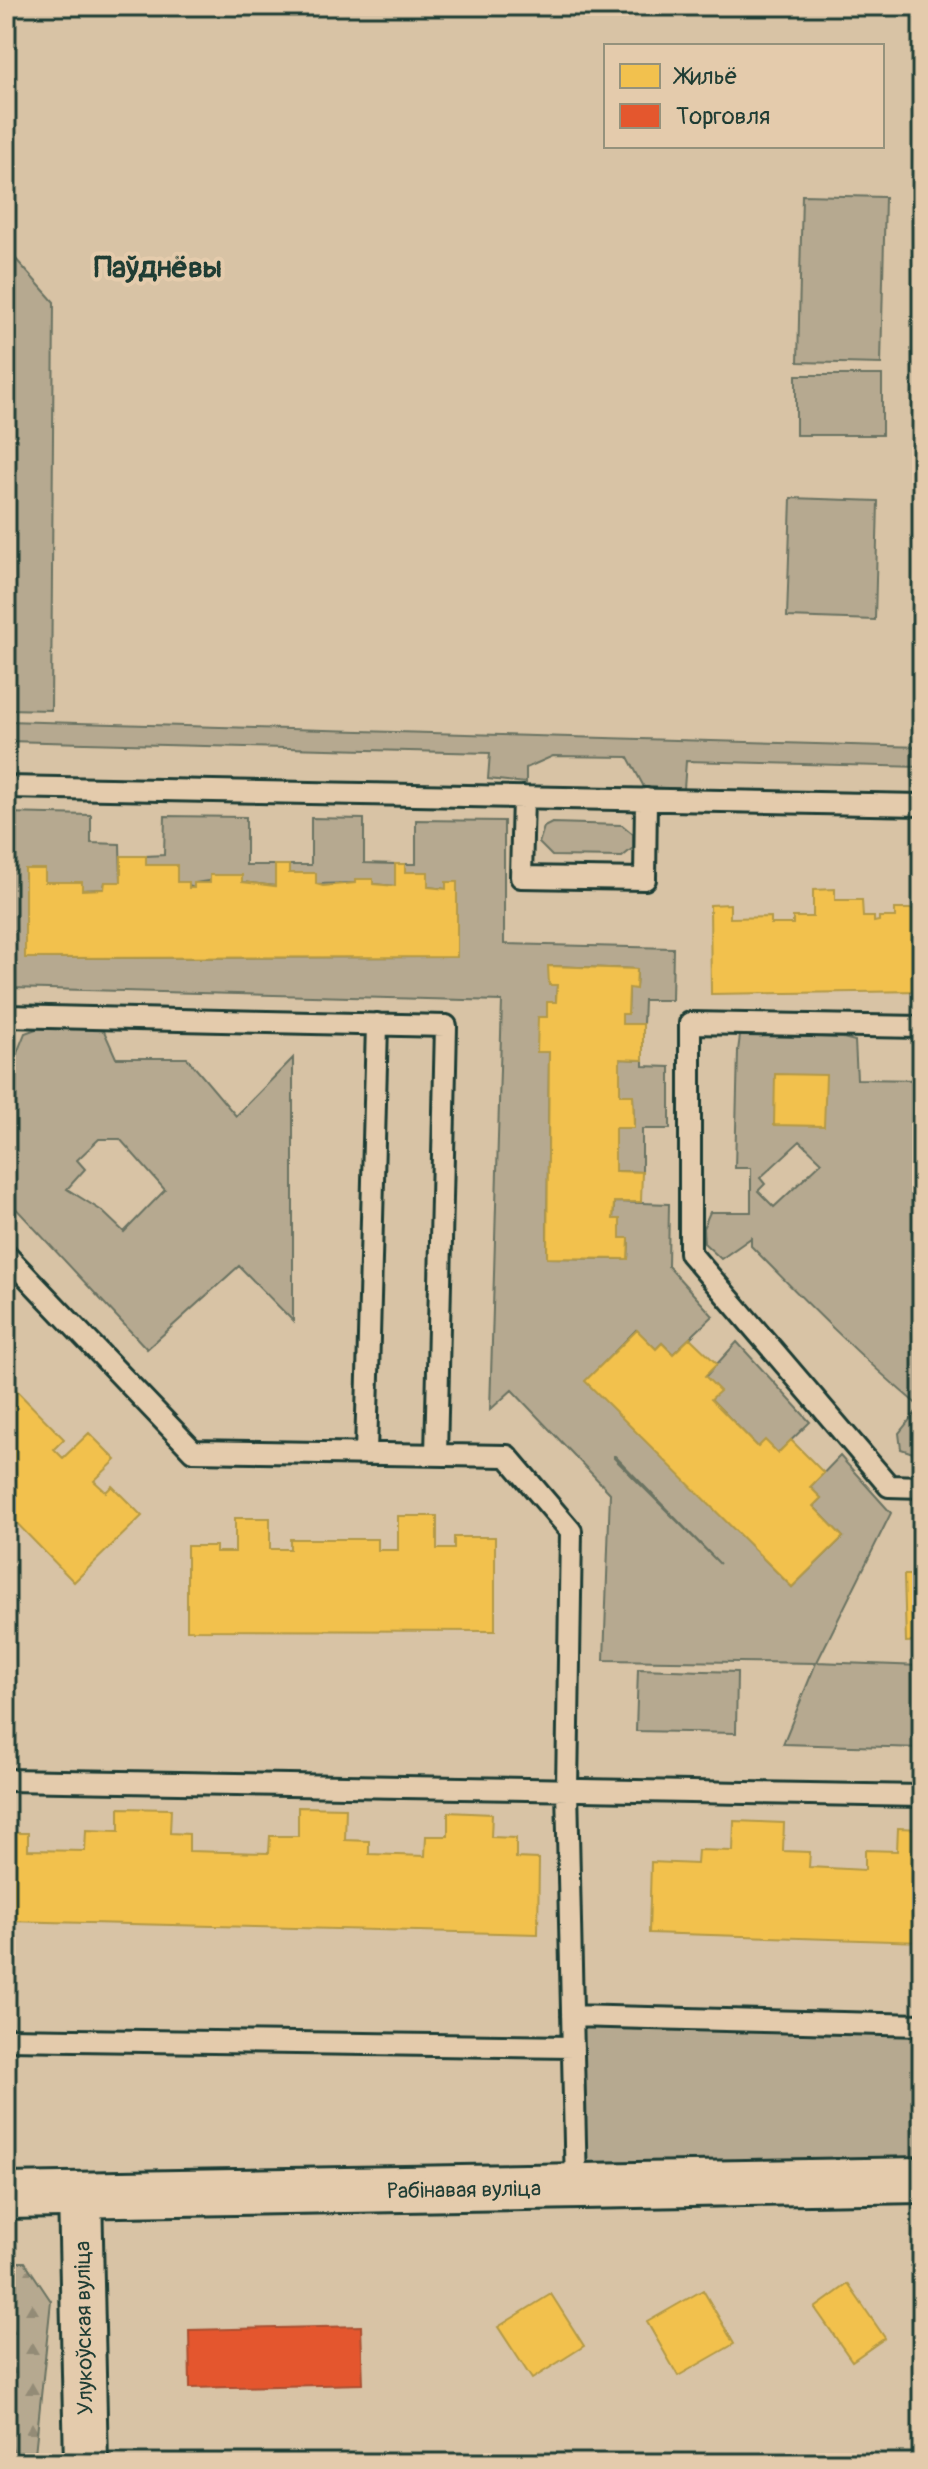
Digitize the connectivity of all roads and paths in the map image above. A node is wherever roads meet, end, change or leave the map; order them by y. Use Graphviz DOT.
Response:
graph roads {
  1 [pos="6,787"];
  2 [pos="523,797"];
  3 [pos="646,799"];
  4 [pos="922,805"];
  5 [pos="6,1016"];
  6 [pos="377,1024"];
  7 [pos="922,1027"];
  8 [pos="6,1255"];
  9 [pos="366,1454"];
  10 [pos="436,1455"];
  11 [pos="922,1487"];
  12 [pos="6,1780"];
  13 [pos="567,1789"];
  14 [pos="922,1796"];
  15 [pos="572,2016"];
  16 [pos="922,2025"];
  17 [pos="6,2039"];
  18 [pos="573,2047"];
  19 [pos="922,2180"];
  20 [pos="576,2187"];
  21 [pos="80,2194"];
  22 [pos="6,2196"];
  23 [pos="86,2463"];
  1 -- 2 [label="lane"];
  2 -- 3 [label="lane"];
  2 -- 3 [label="lane"];
  3 -- 4 [label="lane"];
  5 -- 6 [label="lane"];
  6 -- 9 [label="lane"];
  6 -- 10 [label="lane"];
  7 -- 11 [label="lane"];
  8 -- 9 [label="lane"];
  9 -- 10 [label="lane"];
  10 -- 13 [label="lane"];
  12 -- 13 [label="lane"];
  13 -- 14 [label="lane"];
  13 -- 15 [label="lane"];
  15 -- 16 [label="lane"];
  15 -- 18 [label="lane"];
  17 -- 18 [label="lane"];
  18 -- 20 [label="lane"];
  19 -- 20 [label="street, Рабінавая вуліца"];
  20 -- 21 [label="street, Рабінавая вуліца"];
  21 -- 22 [label="street, Рабінавая вуліца"];
  21 -- 23 [label="street, Улукоўская вуліца"];
}
